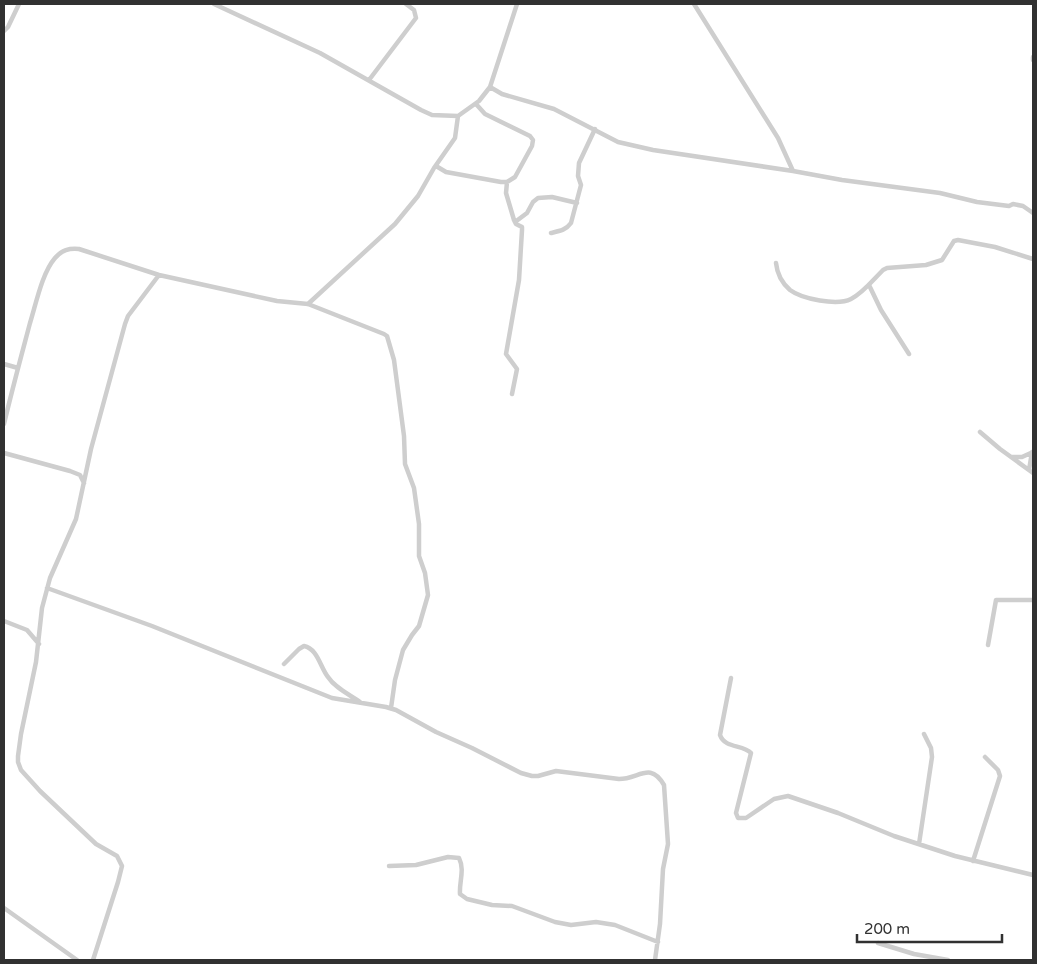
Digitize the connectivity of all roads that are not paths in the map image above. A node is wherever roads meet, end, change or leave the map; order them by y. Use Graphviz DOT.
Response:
graph roads {
  1 [pos="19,4"];
  2 [pos="214,4"];
  3 [pos="406,4"];
  4 [pos="517,4"];
  5 [pos="694,4"];
  6 [pos="4,31"];
  7 [pos="369,80"];
  8 [pos="490,87"];
  9 [pos="476,104"];
  10 [pos="458,116"];
  11 [pos="594,129"];
  12 [pos="436,166"];
  13 [pos="793,171"];
  14 [pos="507,182"];
  15 [pos="576,203"];
  16 [pos="1033,214"];
  17 [pos="515,222"];
  18 [pos="552,233"];
  19 [pos="1033,259"];
  20 [pos="776,263"];
  21 [pos="160,276"];
  22 [pos="869,284"];
  23 [pos="308,304"];
  24 [pos="909,354"];
  25 [pos="4,364"];
  26 [pos="18,368"];
  27 [pos="512,394"];
  28 [pos="4,424"];
  29 [pos="980,432"];
  30 [pos="1033,452"];
  31 [pos="4,453"];
  32 [pos="1010,457"];
  33 [pos="1031,471"];
  34 [pos="84,483"];
  35 [pos="47,588"];
  36 [pos="1033,600"];
  37 [pos="4,621"];
  38 [pos="39,644"];
  39 [pos="988,645"];
  40 [pos="284,664"];
  41 [pos="731,678"];
  42 [pos="362,703"];
  43 [pos="391,708"];
  44 [pos="924,734"];
  45 [pos="984,757"];
  46 [pos="918,844"];
  47 [pos="973,861"];
  48 [pos="389,866"];
  49 [pos="1033,875"];
  50 [pos="4,908"];
  51 [pos="658,942"];
  52 [pos="878,943"];
  53 [pos="77,960"];
  54 [pos="93,960"];
  55 [pos="655,960"];
  56 [pos="948,960"];
  1 -- 6 [label="street"];
  2 -- 7 [label="street"];
  3 -- 7 [label="street"];
  4 -- 8 [label="street"];
  5 -- 13 [label="street"];
  7 -- 10 [label="street"];
  8 -- 9 [label="street"];
  8 -- 11 [label="street"];
  9 -- 10 [label="street"];
  9 -- 14 [label="street"];
  10 -- 12 [label="street"];
  11 -- 13 [label="street"];
  11 -- 15 [label="street"];
  12 -- 14 [label="street"];
  12 -- 23 [label="street"];
  13 -- 16 [label="street"];
  14 -- 17 [label="street"];
  15 -- 17 [label="street"];
  15 -- 18 [label="street"];
  17 -- 27 [label="street"];
  19 -- 22 [label="street"];
  20 -- 22 [label="street"];
  21 -- 23 [label="street"];
  21 -- 26 [label="street"];
  21 -- 34 [label="street"];
  22 -- 24 [label="street"];
  23 -- 43 [label="street"];
  25 -- 26 [label="street"];
  26 -- 28 [label="street"];
  29 -- 32 [label="street"];
  30 -- 32 [label="street"];
  30 -- 33 [label="street"];
  31 -- 34 [label="street"];
  32 -- 33 [label="street"];
  34 -- 35 [label="street"];
  35 -- 38 [label="street"];
  35 -- 42 [label="street"];
  36 -- 39 [label="street"];
  37 -- 38 [label="street"];
  38 -- 54 [label="street"];
  40 -- 42 [label="street"];
  41 -- 46 [label="street"];
  42 -- 43 [label="street"];
  43 -- 51 [label="street"];
  44 -- 46 [label="street"];
  45 -- 47 [label="street"];
  46 -- 47 [label="street"];
  47 -- 49 [label="street"];
  48 -- 51 [label="street"];
  50 -- 53 [label="street"];
  51 -- 55 [label="street"];
  52 -- 56 [label="street"];
}
